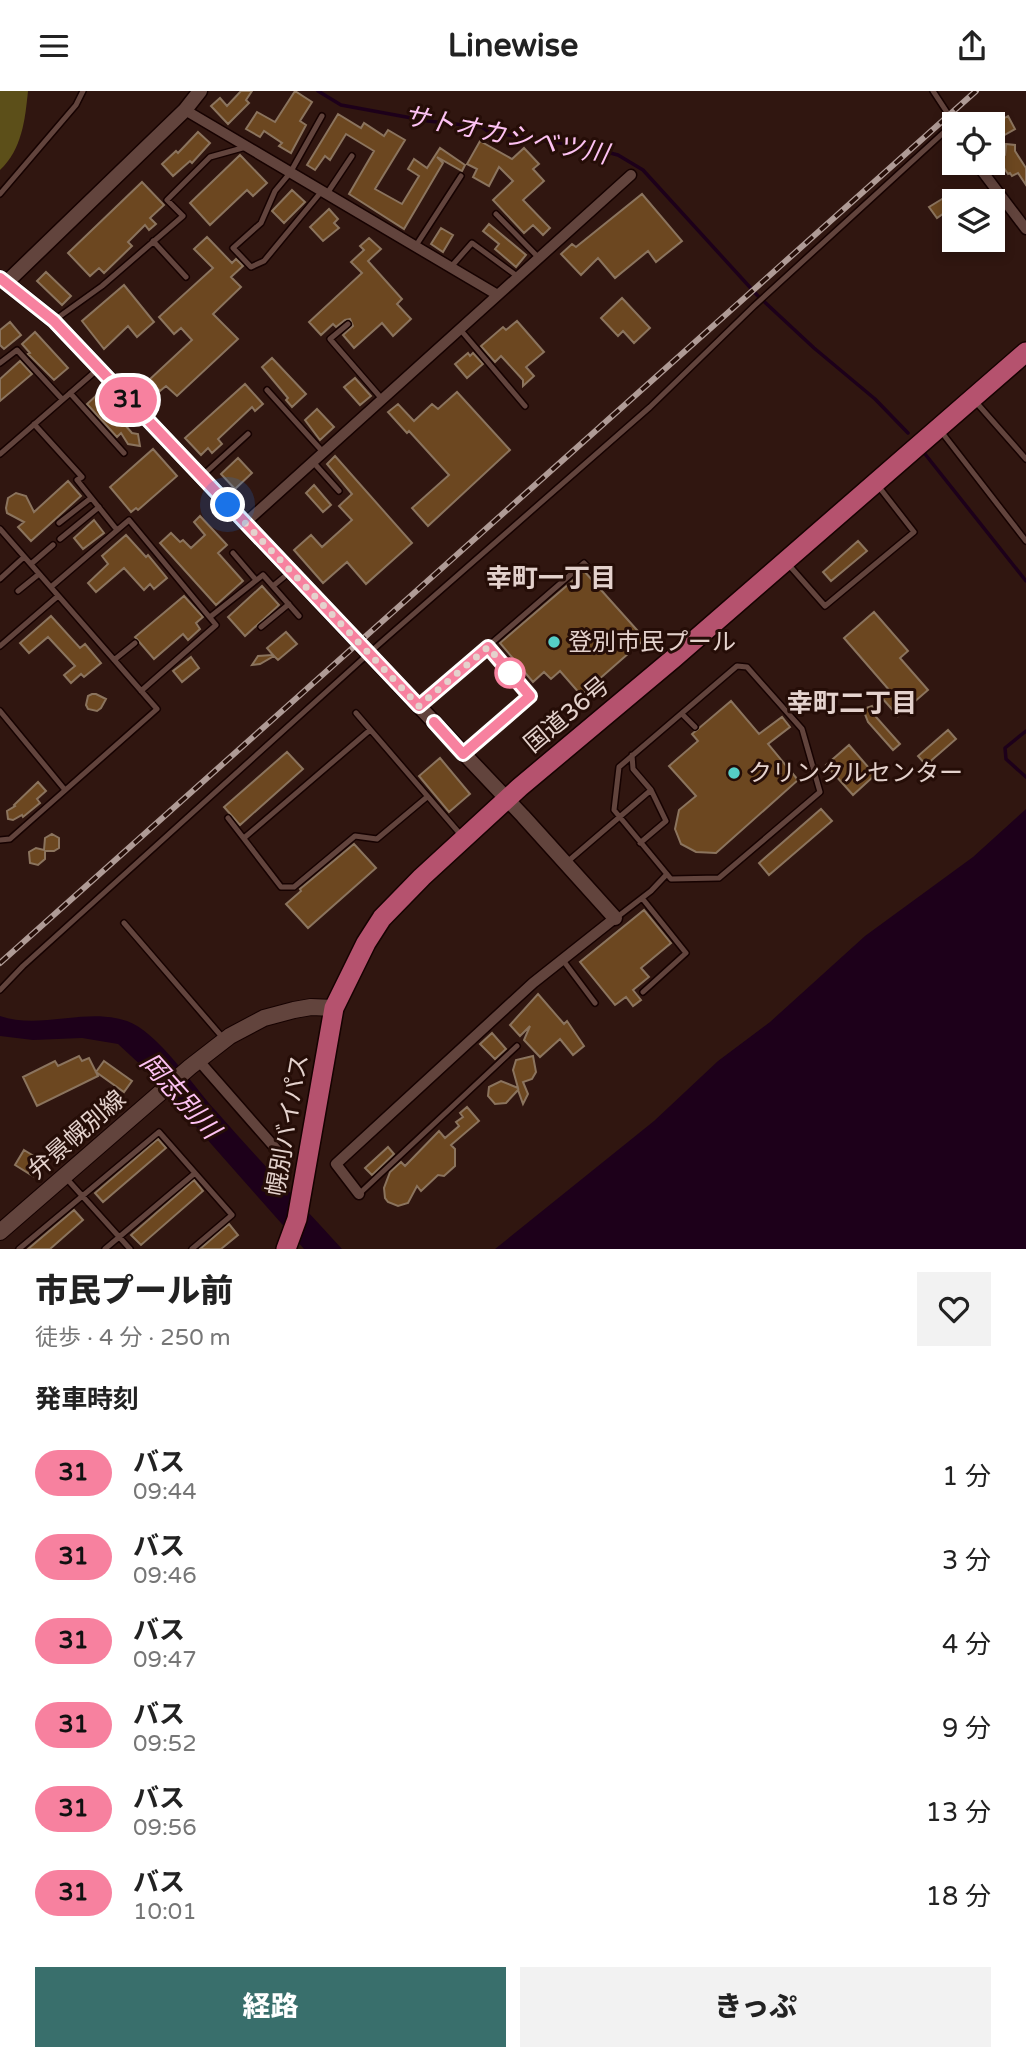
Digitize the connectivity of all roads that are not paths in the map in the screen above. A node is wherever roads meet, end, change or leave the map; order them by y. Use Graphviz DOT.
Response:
graph roads {
  1 [pos="83,91"];
  2 [pos="200,91"];
  3 [pos="933,91"];
  4 [pos="185,110"];
  5 [pos="947,112"];
  6 [pos="322,116"];
  7 [pos="942,135"];
  8 [pos="246,148"];
  9 [pos="352,156"];
  10 [pos="290,173"];
  11 [pos="631,175"];
  12 [pos="985,175"];
  13 [pos="461,176"];
  14 [pos="324,193"];
  15 [pos="0,194"];
  16 [pos="496,215"];
  17 [pos="1026,229"];
  18 [pos="153,241"];
  19 [pos="415,247"];
  20 [pos="538,257"];
  21 [pos="450,268"];
  22 [pos="517,276"];
  23 [pos="186,277"];
  24 [pos="3,280"];
  25 [pos="496,295"];
  26 [pos="54,321"];
  27 [pos="348,324"];
  28 [pos="459,328"];
  29 [pos="1026,352"];
  30 [pos="0,363"];
  31 [pos="99,369"];
  32 [pos="267,390"];
  33 [pos="70,393"];
  34 [pos="972,398"];
  35 [pos="62,399"];
  36 [pos="382,399"];
  37 [pos="525,406"];
  38 [pos="34,424"];
  39 [pos="938,428"];
  40 [pos="248,434"];
  41 [pos="323,452"];
  42 [pos="124,453"];
  43 [pos="0,454"];
  44 [pos="1026,459"];
  45 [pos="313,462"];
  46 [pos="201,477"];
  47 [pos="875,482"];
  48 [pos="339,491"];
  49 [pos="91,498"];
  50 [pos="99,507"];
  51 [pos="59,523"];
  52 [pos="245,523"];
  53 [pos="0,529"];
  54 [pos="117,530"];
  55 [pos="60,539"];
  56 [pos="1026,541"];
  57 [pos="53,545"];
  58 [pos="233,553"];
  59 [pos="24,557"];
  60 [pos="785,560"];
  61 [pos="31,564"];
  62 [pos="39,574"];
  63 [pos="284,576"];
  64 [pos="0,579"];
  65 [pos="256,580"];
  66 [pos="273,586"];
  67 [pos="51,587"];
  68 [pos="607,587"];
  69 [pos="18,591"];
  70 [pos="58,596"];
  71 [pos="289,604"];
  72 [pos="299,616"];
  73 [pos="210,617"];
  74 [pos="261,627"];
  75 [pos="135,643"];
  76 [pos="0,646"];
  77 [pos="488,647"];
  78 [pos="370,653"];
  79 [pos="114,660"];
  80 [pos="141,691"];
  81 [pos="419,706"];
  82 [pos="0,711"];
  83 [pos="356,712"];
  84 [pos="682,714"];
  85 [pos="695,727"];
  86 [pos="370,730"];
  87 [pos="463,754"];
  88 [pos="632,755"];
  89 [pos="65,790"];
  90 [pos="651,790"];
  91 [pos="428,797"];
  92 [pos="507,799"];
  93 [pos="228,818"];
  94 [pos="619,818"];
  95 [pos="244,838"];
  96 [pos="464,838"];
  97 [pos="0,840"];
  98 [pos="640,843"];
  99 [pos="566,863"];
  100 [pos="667,874"];
  101 [pos="642,898"];
  102 [pos="615,918"];
  103 [pos="124,923"];
  104 [pos="562,959"];
  105 [pos="0,990"];
  106 [pos="643,992"];
  107 [pos="595,1003"];
  108 [pos="334,1008"];
  109 [pos="225,1040"];
  110 [pos="517,1046"];
  111 [pos="194,1064"];
  112 [pos="277,1150"];
  113 [pos="195,1173"];
  114 [pos="65,1177"];
  115 [pos="359,1194"];
  116 [pos="83,1195"];
  117 [pos="0,1232"];
  118 [pos="119,1237"];
  119 [pos="19,1249"];
  120 [pos="105,1249"];
  121 [pos="130,1249"];
  122 [pos="192,1249"];
  123 [pos="286,1249"];
  1 -- 15 [label="lane"];
  2 -- 4 [label="street"];
  3 -- 5 [label="lane"];
  4 -- 8 [label="street"];
  4 -- 24 [label="street"];
  6 -- 10 [label="lane"];
  7 -- 78 [label="lane"];
  8 -- 10 [label="street"];
  8 -- 18 [label="lane"];
  9 -- 14 [label="lane"];
  10 -- 14 [label="street"];
  10 -- 14 [label="lane"];
  11 -- 20 [label="street"];
  12 -- 17 [label="street"];
  13 -- 19 [label="lane"];
  14 -- 19 [label="street"];
  16 -- 20 [label="lane"];
  18 -- 23 [label="lane"];
  18 -- 26 [label="lane"];
  19 -- 21 [label="street"];
  20 -- 22 [label="street"];
  21 -- 22 [label="lane"];
  21 -- 25 [label="street"];
  22 -- 25 [label="street"];
  24 -- 26 [label="street"];
  25 -- 28 [label="street"];
  26 -- 31 [label="street"];
  27 -- 36 [label="lane"];
  28 -- 36 [label="street"];
  28 -- 37 [label="lane"];
  29 -- 34 [label="highway, 国道36号"];
  30 -- 35 [label="lane"];
  31 -- 33 [label="lane"];
  31 -- 46 [label="street"];
  32 -- 41 [label="lane"];
  33 -- 35 [label="lane"];
  33 -- 42 [label="lane"];
  34 -- 39 [label="highway, 国道36号"];
  34 -- 44 [label="lane"];
  35 -- 38 [label="lane"];
  36 -- 41 [label="street"];
  38 -- 43 [label="lane"];
  38 -- 49 [label="lane"];
  39 -- 47 [label="highway, 国道36号"];
  39 -- 56 [label="lane"];
  40 -- 46 [label="lane"];
  41 -- 45 [label="street"];
  45 -- 48 [label="lane"];
  45 -- 52 [label="street"];
  46 -- 52 [label="street"];
  47 -- 60 [label="highway, 国道36号"];
  47 -- 60 [label="lane"];
  49 -- 50 [label="lane"];
  49 -- 51 [label="lane"];
  50 -- 54 [label="lane"];
  50 -- 55 [label="lane"];
  52 -- 78 [label="street"];
  53 -- 59 [label="lane"];
  54 -- 67 [label="lane"];
  54 -- 73 [label="lane"];
  57 -- 61 [label="lane"];
  58 -- 65 [label="lane"];
  59 -- 61 [label="lane"];
  59 -- 64 [label="lane"];
  60 -- 92 [label="highway, 国道36号"];
  61 -- 62 [label="lane"];
  62 -- 67 [label="lane"];
  62 -- 69 [label="lane"];
  63 -- 66 [label="lane"];
  65 -- 66 [label="lane"];
  65 -- 73 [label="lane"];
  66 -- 71 [label="lane"];
  67 -- 70 [label="lane"];
  68 -- 77 [label="lane"];
  70 -- 76 [label="lane"];
  70 -- 79 [label="lane"];
  71 -- 72 [label="lane"];
  71 -- 74 [label="lane"];
  73 -- 80 [label="lane"];
  75 -- 79 [label="lane"];
  77 -- 81 [label="lane"];
  77 -- 87 [label="lane"];
  78 -- 81 [label="street"];
  78 -- 105 [label="lane"];
  79 -- 80 [label="lane"];
  80 -- 89 [label="lane"];
  81 -- 87 [label="street"];
  82 -- 89 [label="lane"];
  83 -- 86 [label="lane"];
  84 -- 85 [label="lane"];
  84 -- 88 [label="lane"];
  84 -- 100 [label="lane"];
  86 -- 91 [label="lane"];
  86 -- 95 [label="lane"];
  87 -- 92 [label="street"];
  88 -- 90 [label="lane"];
  88 -- 94 [label="lane"];
  89 -- 97 [label="lane"];
  90 -- 94 [label="lane"];
  90 -- 98 [label="lane"];
  91 -- 95 [label="lane"];
  91 -- 96 [label="lane"];
  92 -- 96 [label="highway, 国道36号"];
  92 -- 99 [label="street"];
  93 -- 95 [label="lane"];
  94 -- 98 [label="lane"];
  94 -- 99 [label="lane"];
  96 -- 108 [label="highway, 国道36号"];
  98 -- 100 [label="lane"];
  99 -- 102 [label="street"];
  100 -- 101 [label="lane"];
  101 -- 102 [label="lane"];
  101 -- 106 [label="lane"];
  102 -- 104 [label="street"];
  103 -- 109 [label="lane"];
  104 -- 107 [label="lane"];
  104 -- 115 [label="street"];
  108 -- 109 [label="main road, 弁景幌別線"];
  108 -- 123 [label="highway, 幌別バイパス"];
  109 -- 111 [label="main road, 弁景幌別線"];
  110 -- 115 [label="lane"];
  111 -- 112 [label="street"];
  111 -- 114 [label="main road, 弁景幌別線"];
  113 -- 116 [label="lane"];
  113 -- 118 [label="lane"];
  113 -- 122 [label="lane"];
  114 -- 116 [label="lane"];
  114 -- 117 [label="main road, 弁景幌別線"];
  116 -- 118 [label="lane"];
  116 -- 119 [label="lane"];
  118 -- 120 [label="lane"];
  118 -- 121 [label="lane"];
}
